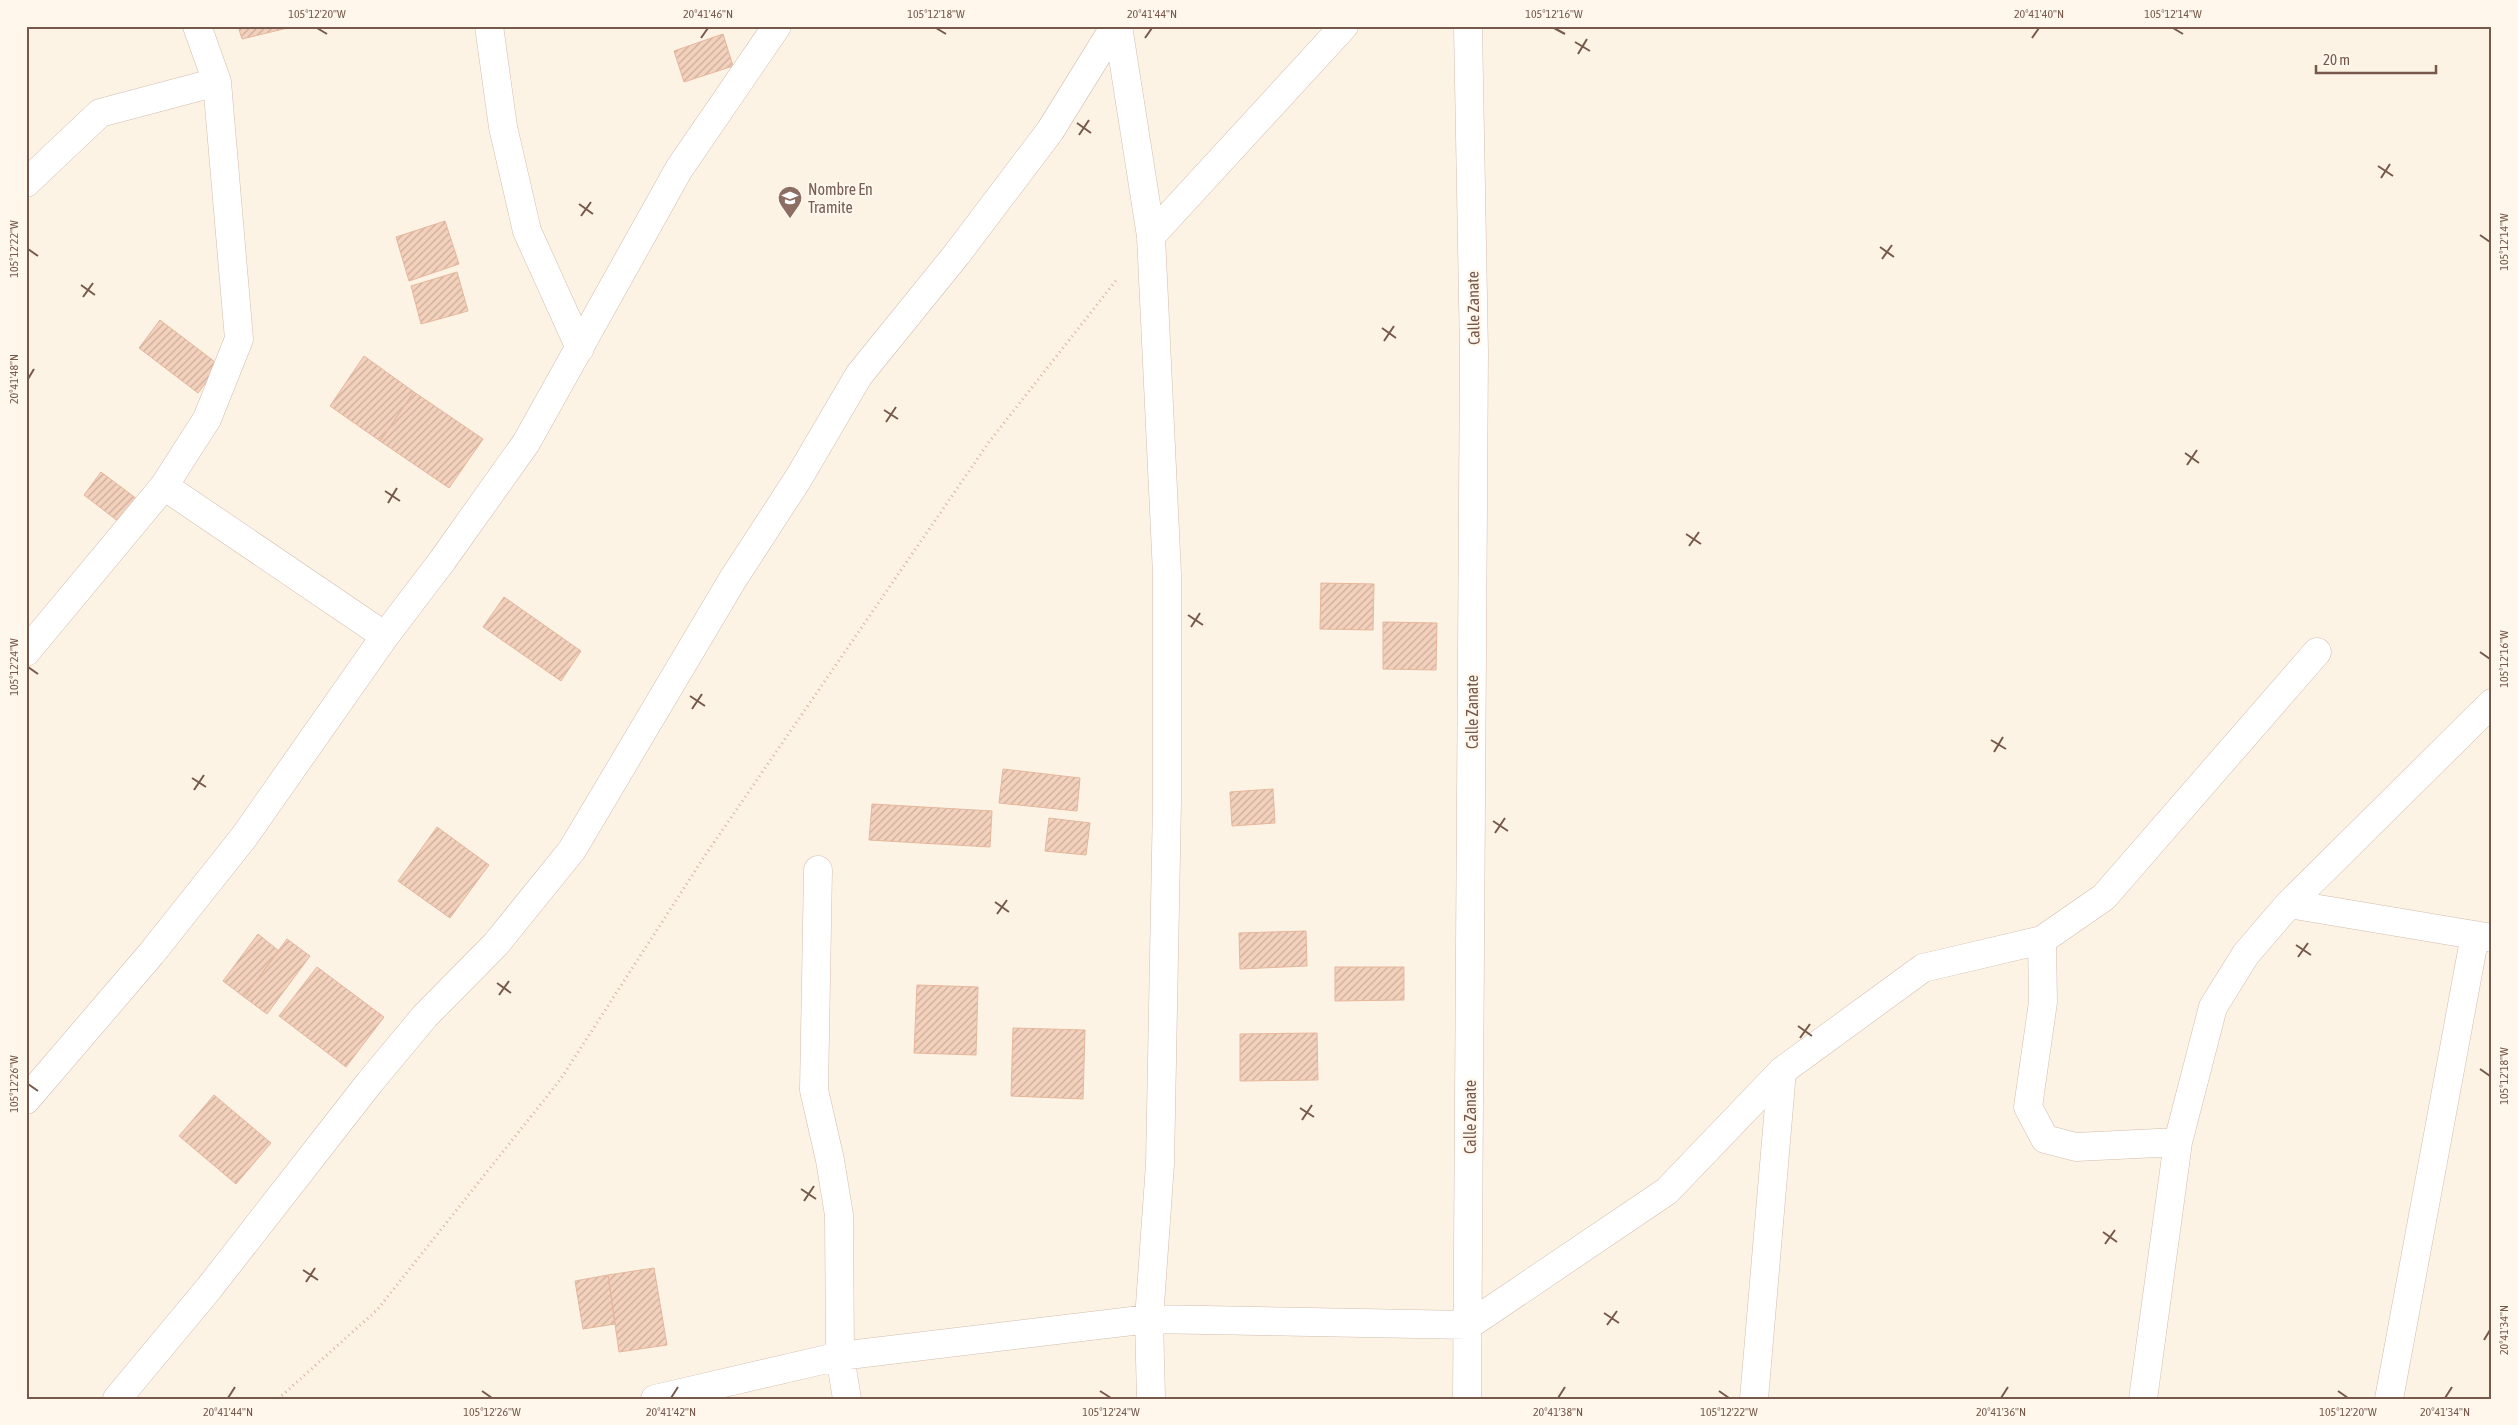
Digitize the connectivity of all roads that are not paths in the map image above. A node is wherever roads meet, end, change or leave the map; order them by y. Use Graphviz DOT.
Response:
graph roads {
  1 [pos="197,26"];
  2 [pos="489,26"];
  3 [pos="777,26"];
  4 [pos="1116,26"];
  5 [pos="1344,26"];
  6 [pos="1468,26"];
  7 [pos="217,82"];
  8 [pos="26,183"];
  9 [pos="1151,236"];
  10 [pos="580,348"];
  11 [pos="164,486"];
  12 [pos="385,636"];
  13 [pos="26,652"];
  14 [pos="2317,652"];
  15 [pos="2490,708"];
  16 [pos="818,870"];
  17 [pos="2289,904"];
  18 [pos="2484,937"];
  19 [pos="2042,940"];
  20 [pos="1782,1072"];
  21 [pos="26,1100"];
  22 [pos="2178,1142"];
  23 [pos="1149,1319"];
  24 [pos="1469,1325"];
  25 [pos="840,1356"];
  26 [pos="117,1399"];
  27 [pos="655,1399"];
  28 [pos="847,1399"];
  29 [pos="1151,1399"];
  30 [pos="1467,1399"];
  31 [pos="1754,1399"];
  32 [pos="2143,1399"];
  33 [pos="2389,1399"];
  1 -- 7 [label="street"];
  2 -- 10 [label="street"];
  3 -- 10 [label="street"];
  4 -- 9 [label="street"];
  4 -- 26 [label="street"];
  5 -- 9 [label="street"];
  6 -- 24 [label="street, Calle Zanate"];
  7 -- 8 [label="street"];
  7 -- 11 [label="street"];
  9 -- 23 [label="street"];
  10 -- 12 [label="street"];
  11 -- 12 [label="street"];
  11 -- 13 [label="street"];
  12 -- 21 [label="street"];
  14 -- 19 [label="street"];
  15 -- 17 [label="street"];
  16 -- 25 [label="street"];
  17 -- 18 [label="street"];
  17 -- 22 [label="street"];
  18 -- 33 [label="street"];
  19 -- 20 [label="street"];
  19 -- 22 [label="street"];
  20 -- 24 [label="street"];
  20 -- 31 [label="street"];
  22 -- 32 [label="street"];
  23 -- 24 [label="street"];
  23 -- 25 [label="street"];
  23 -- 29 [label="street"];
  24 -- 30 [label="street, Calle Zanate"];
  25 -- 27 [label="street"];
  25 -- 28 [label="street"];
}
